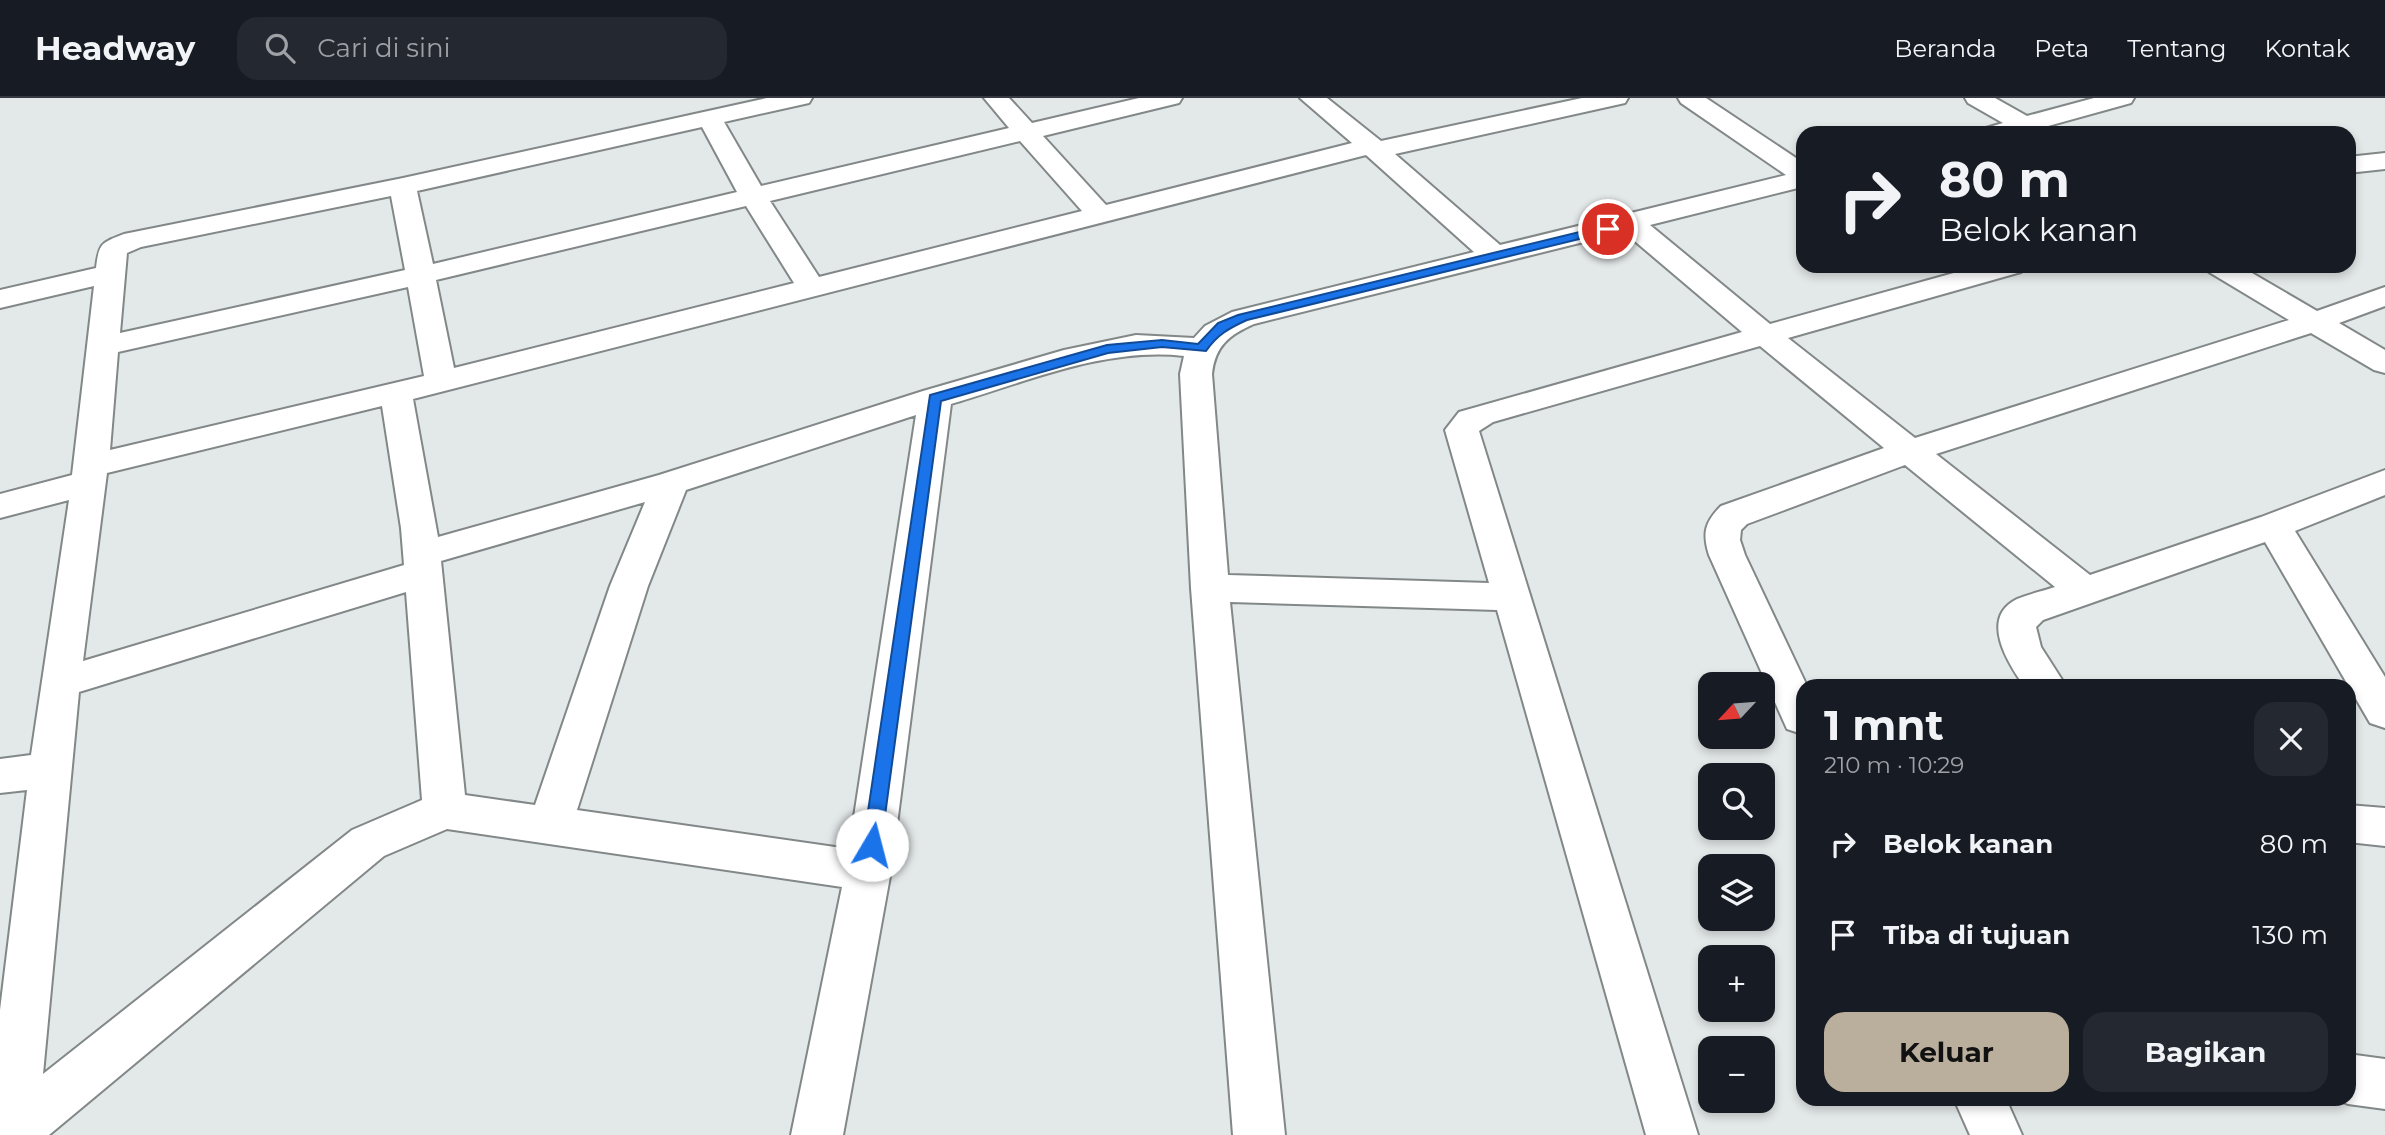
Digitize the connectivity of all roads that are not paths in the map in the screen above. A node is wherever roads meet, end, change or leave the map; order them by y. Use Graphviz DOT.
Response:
graph roads {
  1 [pos="800,98"];
  2 [pos="996,98"];
  3 [pos="1170,98"];
  4 [pos="1312,98"];
  5 [pos="1514,98"];
  6 [pos="1616,98"];
  7 [pos="1690,98"];
  8 [pos="1977,98"];
  9 [pos="2122,98"];
  10 [pos="1538,115"];
  11 [pos="709,118"];
  12 [pos="2024,125"];
  13 [pos="2020,126"];
  14 [pos="1025,132"];
  15 [pos="1373,148"];
  16 [pos="2385,161"];
  17 [pos="2356,164"];
  18 [pos="1796,173"];
  19 [pos="1796,179"];
  20 [pos="403,186"];
  21 [pos="754,196"];
  22 [pos="1100,215"];
  23 [pos="1631,223"];
  24 [pos="1494,256"];
  25 [pos="1986,273"];
  26 [pos="2231,273"];
  27 [pos="108,274"];
  28 [pos="421,275"];
  29 [pos="812,288"];
  30 [pos="2385,296"];
  31 [pos="0,299"];
  32 [pos="2314,322"];
  33 [pos="1766,336"];
  34 [pos="102,346"];
  35 [pos="1201,348"];
  36 [pos="2385,363"];
  37 [pos="441,382"];
  38 [pos="396,393"];
  39 [pos="935,398"];
  40 [pos="1909,450"];
  41 [pos="90,475"];
  42 [pos="2385,482"];
  43 [pos="671,483"];
  44 [pos="0,506"];
  45 [pos="2274,526"];
  46 [pos="423,563"];
  47 [pos="1210,588"];
  48 [pos="2086,592"];
  49 [pos="1512,597"];
  50 [pos="2042,679"];
  51 [pos="60,683"];
  52 [pos="1796,705"];
  53 [pos="2385,712"];
  54 [pos="50,770"];
  55 [pos="0,776"];
  56 [pos="445,810"];
  57 [pos="2356,824"];
  58 [pos="550,825"];
  59 [pos="2385,827"];
  60 [pos="868,871"];
  61 [pos="2356,1080"];
  62 [pos="2385,1084"];
  63 [pos="1983,1106"];
  64 [pos="11,1134"];
  65 [pos="817,1135"];
  66 [pos="1259,1135"];
  67 [pos="1672,1135"];
  68 [pos="1996,1135"];
  1 -- 11 [label="street"];
  2 -- 14 [label="street"];
  3 -- 14 [label="street"];
  4 -- 15 [label="street"];
  5 -- 10 [label="street"];
  6 -- 10 [label="street"];
  7 -- 18 [label="street"];
  8 -- 12 [label="street"];
  9 -- 12 [label="street"];
  10 -- 15 [label="street"];
  11 -- 20 [label="street"];
  11 -- 21 [label="street"];
  12 -- 13 [label="street"];
  14 -- 21 [label="street"];
  14 -- 22 [label="street"];
  15 -- 22 [label="street"];
  15 -- 24 [label="street"];
  16 -- 17 [label="street"];
  19 -- 23 [label="street"];
  20 -- 27 [label="street"];
  20 -- 28 [label="street"];
  21 -- 28 [label="street"];
  21 -- 29 [label="street"];
  22 -- 29 [label="street"];
  23 -- 24 [label="street"];
  23 -- 33 [label="street"];
  24 -- 35 [label="street"];
  25 -- 33 [label="street"];
  26 -- 32 [label="street"];
  27 -- 31 [label="street"];
  27 -- 34 [label="street"];
  28 -- 34 [label="street"];
  28 -- 37 [label="street"];
  29 -- 37 [label="street"];
  30 -- 32 [label="street"];
  32 -- 36 [label="street"];
  32 -- 40 [label="street"];
  33 -- 40 [label="street"];
  33 -- 49 [label="street"];
  34 -- 41 [label="street"];
  35 -- 39 [label="street"];
  35 -- 47 [label="street"];
  37 -- 38 [label="street"];
  38 -- 41 [label="street"];
  38 -- 46 [label="street"];
  39 -- 43 [label="street"];
  39 -- 60 [label="street"];
  40 -- 48 [label="street"];
  40 -- 52 [label="street"];
  41 -- 44 [label="street"];
  41 -- 51 [label="street"];
  42 -- 45 [label="street"];
  43 -- 46 [label="street"];
  43 -- 58 [label="street"];
  45 -- 48 [label="street"];
  45 -- 53 [label="street"];
  46 -- 51 [label="street"];
  46 -- 56 [label="street"];
  47 -- 49 [label="street"];
  47 -- 66 [label="street"];
  48 -- 50 [label="street"];
  49 -- 67 [label="street"];
  51 -- 54 [label="street"];
  54 -- 55 [label="street"];
  54 -- 64 [label="street"];
  56 -- 58 [label="street"];
  56 -- 64 [label="street"];
  57 -- 59 [label="street"];
  58 -- 60 [label="street"];
  60 -- 65 [label="street"];
  61 -- 62 [label="street"];
  63 -- 68 [label="street"];
}
